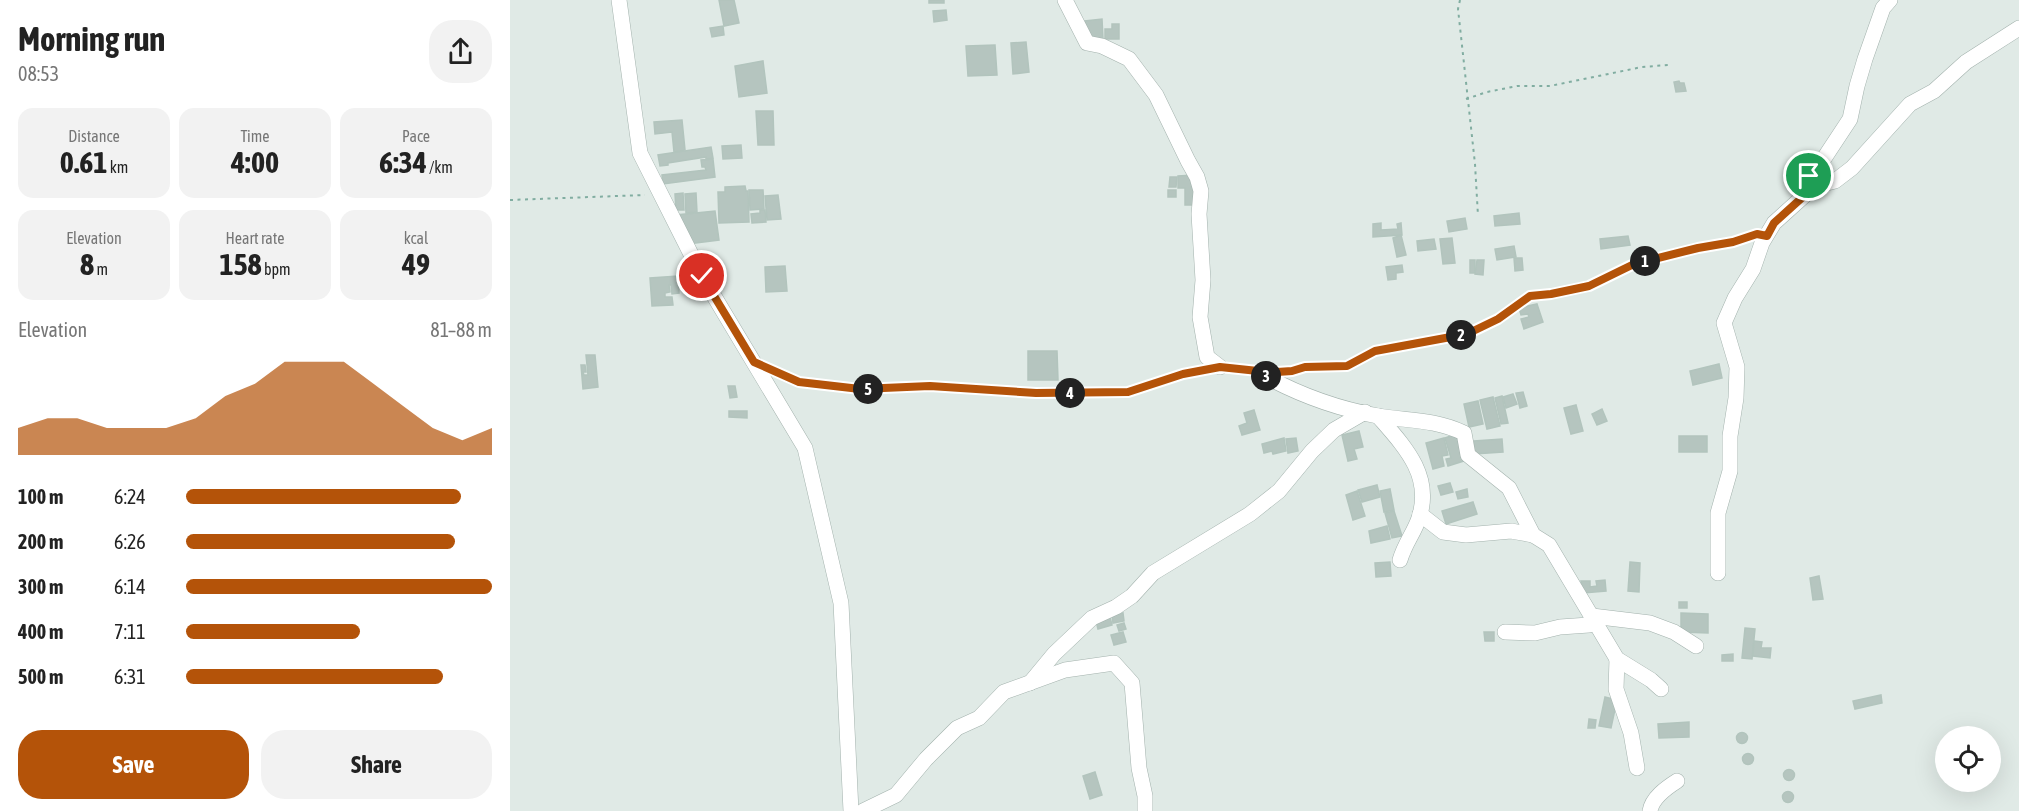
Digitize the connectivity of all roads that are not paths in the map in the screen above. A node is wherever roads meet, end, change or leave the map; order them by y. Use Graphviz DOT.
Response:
graph roads {
  1 [pos="619,0"];
  2 [pos="1065,0"];
  3 [pos="1890,0"];
  4 [pos="2019,28"];
  5 [pos="1805,195"];
  6 [pos="1220,367"];
  7 [pos="1265,376"];
  8 [pos="1371,414"];
  9 [pos="1420,514"];
  10 [pos="1533,535"];
  11 [pos="1400,560"];
  12 [pos="1718,573"];
  13 [pos="1592,616"];
  14 [pos="1505,632"];
  15 [pos="1696,646"];
  16 [pos="1617,659"];
  17 [pos="1030,682"];
  18 [pos="1661,689"];
  19 [pos="1637,768"];
  20 [pos="1677,781"];
  21 [pos="851,811"];
  22 [pos="863,811"];
  23 [pos="1145,811"];
  24 [pos="1650,811"];
  1 -- 21 [label="street"];
  2 -- 6 [label="street"];
  3 -- 5 [label="street"];
  4 -- 5 [label="street"];
  5 -- 12 [label="street"];
  7 -- 8 [label="street"];
  8 -- 9 [label="street"];
  8 -- 10 [label="street"];
  8 -- 17 [label="street"];
  9 -- 10 [label="street"];
  9 -- 11 [label="street"];
  10 -- 13 [label="street"];
  13 -- 14 [label="street"];
  13 -- 15 [label="street"];
  13 -- 16 [label="street"];
  16 -- 18 [label="street"];
  16 -- 19 [label="street"];
  17 -- 22 [label="street"];
  17 -- 23 [label="street"];
  20 -- 24 [label="street"];
}
